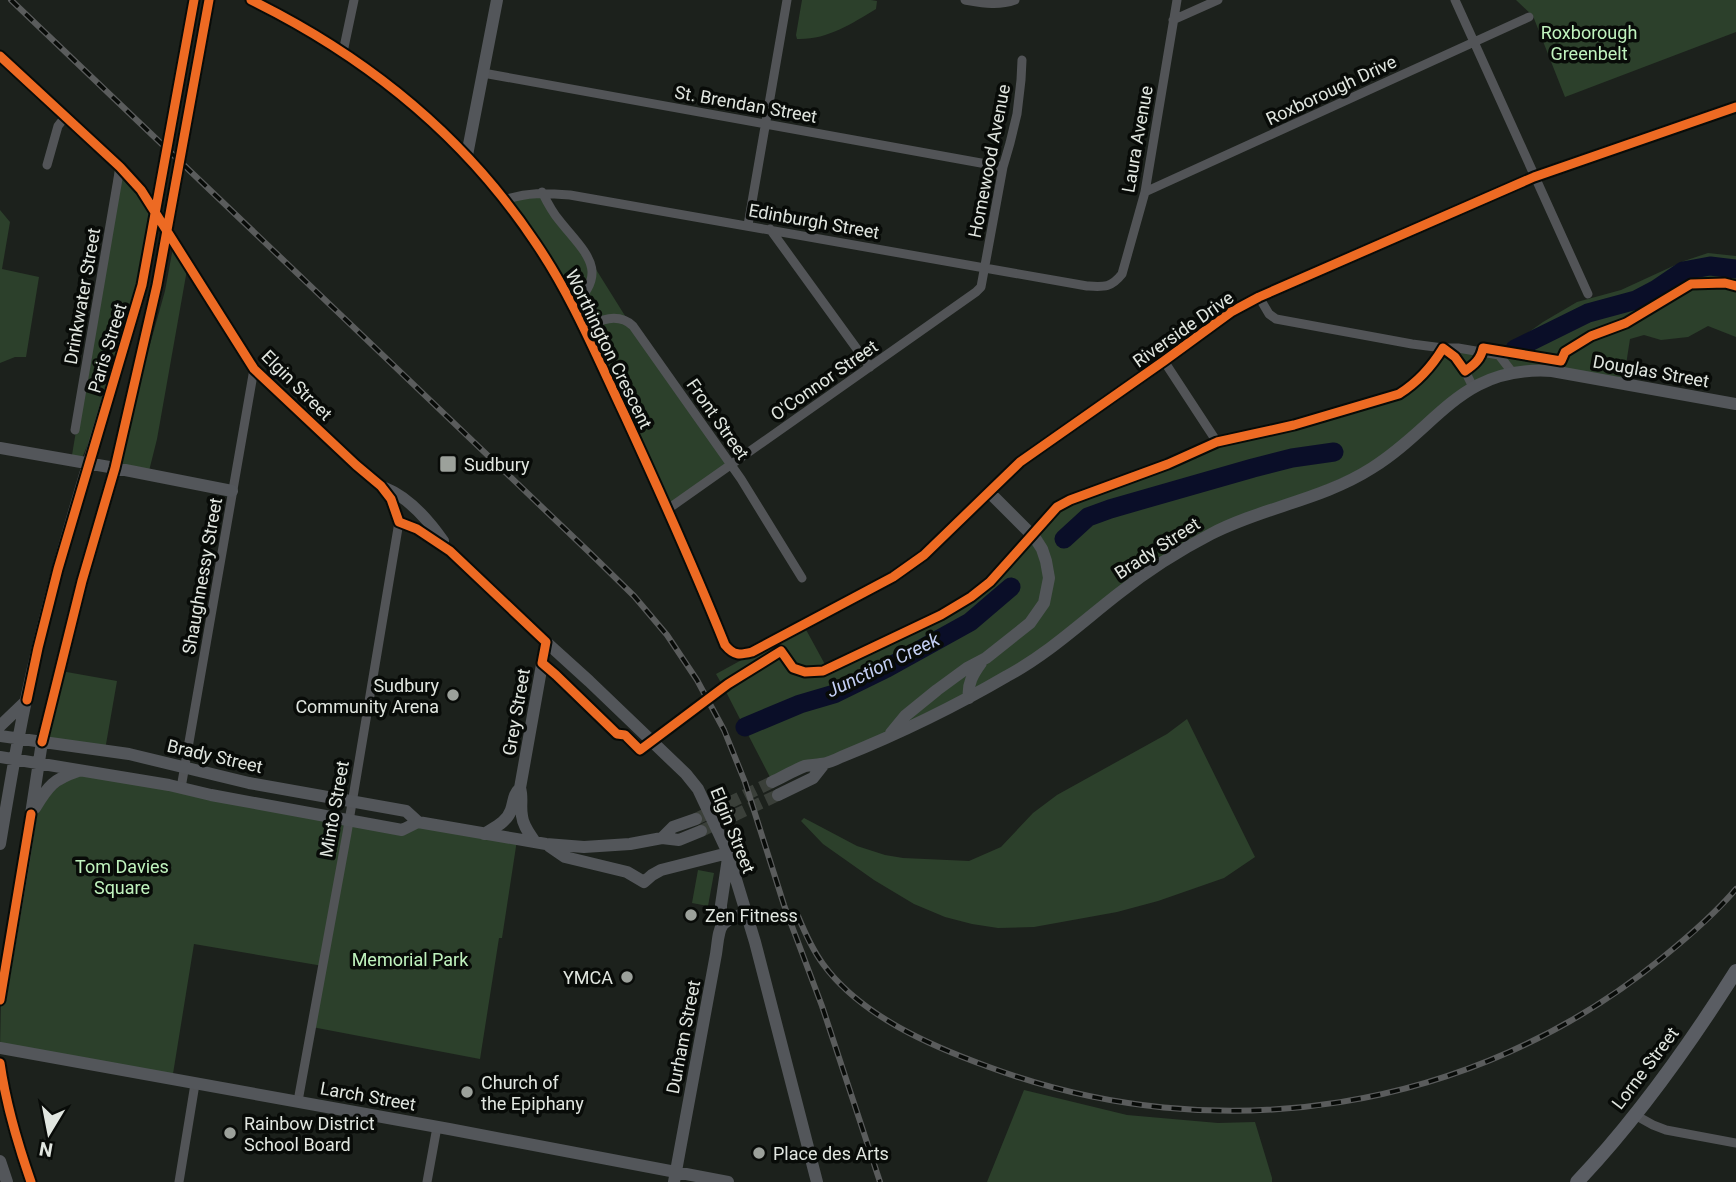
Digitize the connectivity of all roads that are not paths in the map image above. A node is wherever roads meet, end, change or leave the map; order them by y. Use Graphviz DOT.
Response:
graph roads {
  1 [pos="194,0"];
  2 [pos="209,0"];
  3 [pos="251,0"];
  4 [pos="354,0"];
  5 [pos="497,0"];
  6 [pos="787,0"];
  7 [pos="965,0"];
  8 [pos="1015,0"];
  9 [pos="1177,0"];
  10 [pos="1218,0"];
  11 [pos="1455,0"];
  12 [pos="1529,17"];
  13 [pos="1174,20"];
  14 [pos="1474,42"];
  15 [pos="344,52"];
  16 [pos="0,56"];
  17 [pos="1022,60"];
  18 [pos="483,73"];
  19 [pos="1736,107"];
  20 [pos="65,117"];
  21 [pos="765,123"];
  22 [pos="467,155"];
  23 [pos="47,165"];
  24 [pos="120,167"];
  25 [pos="1003,167"];
  26 [pos="1534,177"];
  27 [pos="542,192"];
  28 [pos="1145,192"];
  29 [pos="504,200"];
  30 [pos="748,225"];
  31 [pos="770,229"];
  32 [pos="984,268"];
  33 [pos="1116,281"];
  34 [pos="1588,294"];
  35 [pos="1259,298"];
  36 [pos="572,306"];
  37 [pos="583,328"];
  38 [pos="1443,348"];
  39 [pos="1164,361"];
  40 [pos="870,367"];
  41 [pos="254,369"];
  42 [pos="1512,372"];
  43 [pos="1473,387"];
  44 [pos="1736,404"];
  45 [pos="75,430"];
  46 [pos="0,448"];
  47 [pos="90,463"];
  48 [pos="731,464"];
  49 [pos="115,468"];
  50 [pos="381,486"];
  51 [pos="232,491"];
  52 [pos="989,492"];
  53 [pos="668,509"];
  54 [pos="399,522"];
  55 [pos="450,551"];
  56 [pos="802,578"];
  57 [pos="546,642"];
  58 [pos="742,655"];
  59 [pos="986,658"];
  60 [pos="969,698"];
  61 [pos="27,700"];
  62 [pos="0,726"];
  63 [pos="0,736"];
  64 [pos="887,737"];
  65 [pos="19,738"];
  66 [pos="42,742"];
  67 [pos="0,757"];
  68 [pos="14,759"];
  69 [pos="39,763"];
  70 [pos="824,764"];
  71 [pos="185,768"];
  72 [pos="81,770"];
  73 [pos="772,782"];
  74 [pos="181,788"];
  75 [pos="520,788"];
  76 [pos="778,795"];
  77 [pos="352,800"];
  78 [pos="32,814"];
  79 [pos="349,820"];
  80 [pos="418,822"];
  81 [pos="698,825"];
  82 [pos="484,834"];
  83 [pos="540,843"];
  84 [pos="0,844"];
  85 [pos="728,853"];
  86 [pos="746,913"];
  87 [pos="720,928"];
  88 [pos="1736,971"];
  89 [pos="1732,986"];
  90 [pos="0,1000"];
  91 [pos="0,1048"];
  92 [pos="0,1063"];
  93 [pos="195,1084"];
  94 [pos="298,1101"];
  95 [pos="1635,1115"];
  96 [pos="437,1127"];
  97 [pos="1736,1143"];
  98 [pos="0,1161"];
  99 [pos="675,1177"];
  100 [pos="1580,1181"];
  101 [pos="7,1182"];
  102 [pos="31,1182"];
  103 [pos="179,1182"];
  104 [pos="427,1182"];
  105 [pos="728,1182"];
  106 [pos="817,1182"];
  1 -- 47 [label="main road, Paris Street, bridge"];
  2 -- 49 [label="main road, Paris Street, bridge"];
  3 -- 15 [label="main road, Worthington Crescent"];
  4 -- 15 [label="street"];
  5 -- 18 [label="main road"];
  6 -- 21 [label="street"];
  7 -- 8 [label="street"];
  9 -- 13 [label="street, Laura Avenue"];
  10 -- 13 [label="street"];
  11 -- 14 [label="street"];
  12 -- 14 [label="street, Roxborough Drive"];
  13 -- 28 [label="street, Laura Avenue"];
  14 -- 26 [label="street"];
  14 -- 28 [label="street, Roxborough Drive"];
  15 -- 22 [label="main road, Worthington Crescent"];
  16 -- 20 [label="main road, Elgin Street"];
  17 -- 25 [label="street, Homewood Avenue"];
  18 -- 21 [label="street, St. Brendan Street"];
  18 -- 22 [label="main road"];
  19 -- 26 [label="main road, Riverside Drive"];
  20 -- 23 [label="street"];
  20 -- 24 [label="main road, Elgin Street"];
  21 -- 25 [label="street, St. Brendan Street"];
  21 -- 30 [label="street"];
  22 -- 29 [label="main road, Worthington Crescent"];
  24 -- 41 [label="main road, Elgin Street"];
  24 -- 45 [label="street, Drinkwater Street"];
  25 -- 32 [label="street, Homewood Avenue"];
  26 -- 34 [label="street"];
  26 -- 35 [label="main road, Riverside Drive"];
  27 -- 29 [label="street, Edinburgh Street"];
  27 -- 30 [label="street, Edinburgh Street"];
  27 -- 36 [label="street"];
  28 -- 33 [label="street, Laura Avenue"];
  29 -- 36 [label="main road, Worthington Crescent"];
  30 -- 31 [label="street, Edinburgh Street"];
  31 -- 32 [label="street, Edinburgh Street"];
  31 -- 40 [label="street"];
  32 -- 33 [label="street, Edinburgh Street"];
  32 -- 40 [label="street, O'Connor Street"];
  35 -- 38 [label="street"];
  35 -- 39 [label="main road, Riverside Drive"];
  36 -- 37 [label="main road, Worthington Crescent"];
  37 -- 48 [label="street, Front Street"];
  37 -- 53 [label="main road, Worthington Crescent"];
  38 -- 39 [label="street"];
  38 -- 42 [label="street"];
  38 -- 43 [label="street"];
  39 -- 52 [label="main road, Riverside Drive"];
  40 -- 48 [label="street, O'Connor Street"];
  41 -- 50 [label="main road, Elgin Street"];
  41 -- 51 [label="street, Shaughnessy Street"];
  42 -- 43 [label="main road, Brady Street"];
  42 -- 44 [label="main road, Douglas Street"];
  43 -- 60 [label="main road, Brady Street"];
  46 -- 47 [label="main road"];
  47 -- 49 [label="main road"];
  47 -- 61 [label="main road, Paris Street"];
  48 -- 53 [label="street, O'Connor Street"];
  48 -- 56 [label="street, Front Street"];
  49 -- 51 [label="main road"];
  49 -- 66 [label="main road, Paris Street"];
  50 -- 54 [label="main road, Elgin Street"];
  50 -- 55 [label="main road"];
  51 -- 71 [label="street, Shaughnessy Street"];
  52 -- 58 [label="main road, Riverside Drive"];
  52 -- 59 [label="main road"];
  53 -- 58 [label="main road, Worthington Crescent"];
  54 -- 55 [label="main road, Elgin Street"];
  54 -- 77 [label="street, Minto Street"];
  55 -- 57 [label="main road, Elgin Street"];
  57 -- 75 [label="main road, Grey Street"];
  57 -- 85 [label="main road, Elgin Street"];
  59 -- 60 [label="main road"];
  59 -- 64 [label="main road"];
  60 -- 64 [label="main road, Brady Street"];
  61 -- 62 [label="main road"];
  61 -- 65 [label="main road, Paris Street"];
  63 -- 65 [label="main road, Brady Street"];
  64 -- 70 [label="main road, Brady Street"];
  65 -- 66 [label="main road, Brady Street"];
  65 -- 68 [label="main road, Paris Street"];
  66 -- 69 [label="main road, Paris Street"];
  66 -- 71 [label="main road, Brady Street"];
  67 -- 68 [label="main road, Brady Street"];
  68 -- 69 [label="main road, Brady Street"];
  68 -- 84 [label="main road, Paris Street"];
  69 -- 72 [label="main road, Brady Street"];
  69 -- 78 [label="main road, Paris Street"];
  70 -- 73 [label="main road, Brady Street"];
  70 -- 76 [label="main road, Brady Street"];
  71 -- 74 [label="street, Shaughnessy Street"];
  71 -- 77 [label="main road, Brady Street"];
  72 -- 74 [label="main road, Brady Street"];
  72 -- 78 [label="main road"];
  74 -- 79 [label="main road, Brady Street"];
  75 -- 82 [label="main road"];
  75 -- 83 [label="main road"];
  77 -- 79 [label="street, Minto Street"];
  77 -- 80 [label="main road, Brady Street"];
  78 -- 90 [label="main road, Paris Street"];
  79 -- 80 [label="main road, Brady Street"];
  79 -- 94 [label="street, Minto Street"];
  80 -- 82 [label="main road, Brady Street"];
  81 -- 83 [label="main road, Brady Street"];
  82 -- 83 [label="main road, Brady Street"];
  83 -- 85 [label="main road"];
  85 -- 86 [label="main road, Elgin Street"];
  85 -- 87 [label="main road, Durham Street"];
  86 -- 87 [label="main road"];
  86 -- 106 [label="main road, Elgin Street"];
  87 -- 99 [label="main road, Durham Street"];
  88 -- 89 [label="main road, Lorne Street"];
  89 -- 95 [label="main road, Lorne Street"];
  91 -- 93 [label="main road, Larch Street"];
  92 -- 102 [label="main road"];
  93 -- 94 [label="main road, Larch Street"];
  93 -- 103 [label="street"];
  94 -- 96 [label="main road, Larch Street"];
  95 -- 97 [label="street"];
  95 -- 100 [label="main road, Lorne Street"];
  96 -- 99 [label="main road, Larch Street"];
  96 -- 104 [label="street"];
  98 -- 101 [label="main road"];
  99 -- 105 [label="main road, Larch Street"];
}
